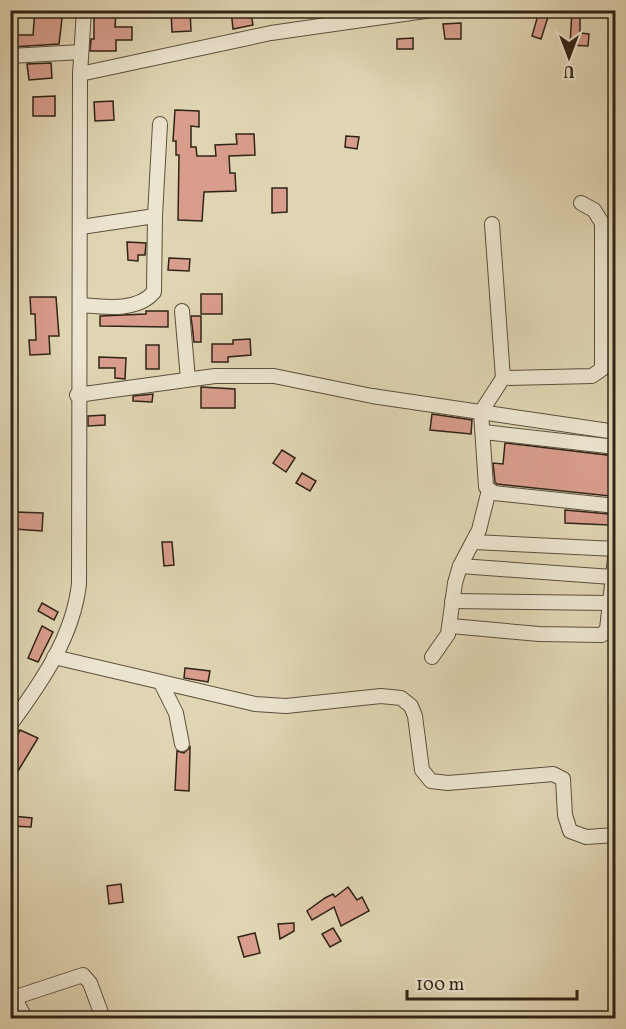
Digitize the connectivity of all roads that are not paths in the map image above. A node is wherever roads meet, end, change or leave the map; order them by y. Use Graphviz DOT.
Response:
graph roads {
  1 [pos="84,10"];
  2 [pos="432,10"];
  3 [pos="81,52"];
  4 [pos="10,56"];
  5 [pos="80,74"];
  6 [pos="160,124"];
  7 [pos="581,203"];
  8 [pos="155,216"];
  9 [pos="492,224"];
  10 [pos="81,227"];
  11 [pos="80,305"];
  12 [pos="182,311"];
  13 [pos="503,378"];
  14 [pos="188,379"];
  15 [pos="77,395"];
  16 [pos="481,412"];
  17 [pos="484,432"];
  18 [pos="615,432"];
  19 [pos="615,447"];
  20 [pos="489,490"];
  21 [pos="615,506"];
  22 [pos="474,542"];
  23 [pos="615,555"];
  24 [pos="460,566"];
  25 [pos="612,577"];
  26 [pos="452,601"];
  27 [pos="609,603"];
  28 [pos="451,626"];
  29 [pos="54,657"];
  30 [pos="432,657"];
  31 [pos="161,683"];
  32 [pos="10,725"];
  33 [pos="182,744"];
  34 [pos="615,835"];
  35 [pos="12,994"];
  36 [pos="25,1018"];
  37 [pos="103,1018"];
  1 -- 3 [label="street"];
  2 -- 5 [label="street"];
  3 -- 4 [label="street"];
  3 -- 5 [label="street"];
  5 -- 10 [label="street"];
  6 -- 8 [label="street"];
  7 -- 13 [label="street"];
  8 -- 10 [label="street"];
  8 -- 11 [label="street"];
  9 -- 13 [label="street"];
  10 -- 11 [label="street"];
  11 -- 15 [label="street"];
  12 -- 14 [label="street"];
  13 -- 16 [label="street"];
  14 -- 15 [label="street"];
  14 -- 16 [label="street"];
  15 -- 29 [label="street"];
  16 -- 17 [label="street"];
  16 -- 18 [label="street"];
  17 -- 19 [label="street"];
  17 -- 20 [label="street"];
  20 -- 21 [label="street"];
  20 -- 22 [label="street"];
  22 -- 23 [label="street"];
  22 -- 24 [label="street"];
  23 -- 25 [label="street"];
  24 -- 25 [label="street"];
  24 -- 26 [label="street"];
  25 -- 27 [label="street"];
  26 -- 27 [label="street"];
  26 -- 28 [label="street"];
  27 -- 28 [label="street"];
  28 -- 30 [label="street"];
  29 -- 31 [label="street"];
  29 -- 32 [label="street"];
  31 -- 33 [label="street"];
  31 -- 34 [label="street"];
  35 -- 36 [label="street"];
  35 -- 37 [label="street"];
}
